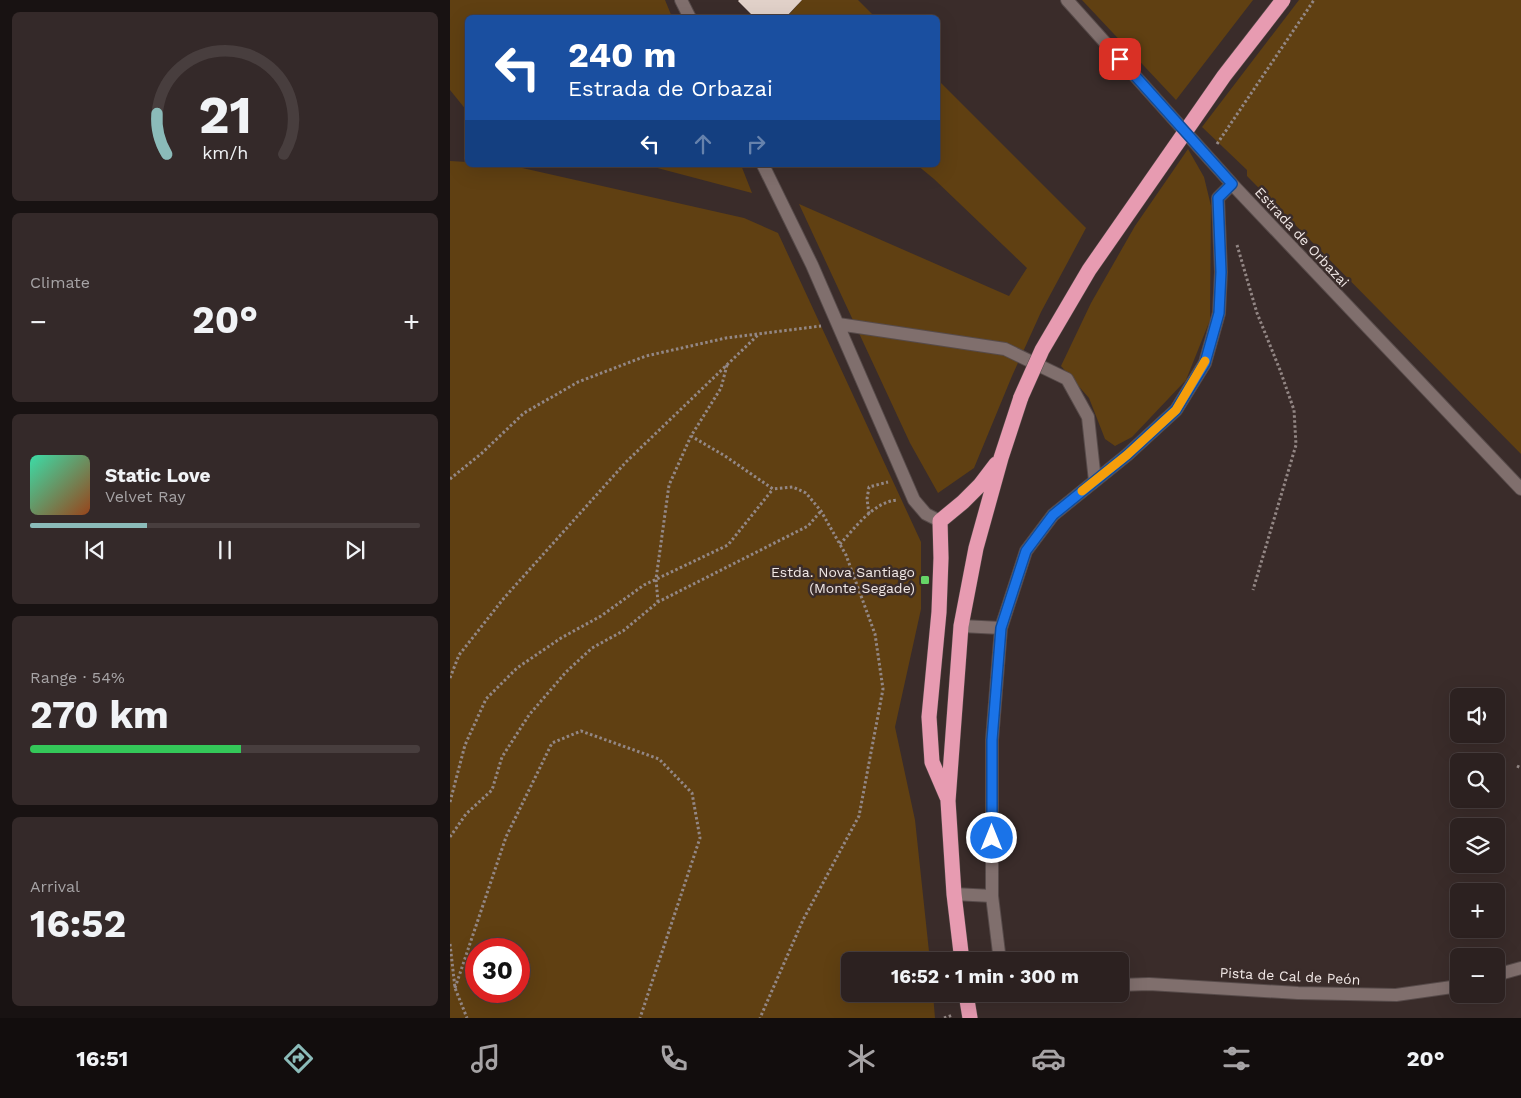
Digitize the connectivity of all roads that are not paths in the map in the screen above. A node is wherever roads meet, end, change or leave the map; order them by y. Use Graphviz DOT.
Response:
graph roads {
  1 [pos="681,0"];
  2 [pos="1067,0"];
  3 [pos="1282,0"];
  4 [pos="688,15"];
  5 [pos="763,167"];
  6 [pos="1232,184"];
  7 [pos="838,324"];
  8 [pos="1001,458"];
  9 [pos="1095,481"];
  10 [pos="1521,490"];
  11 [pos="940,521"];
  12 [pos="961,626"];
  13 [pos="1001,628"];
  14 [pos="948,800"];
  15 [pos="954,894"];
  16 [pos="992,896"];
  17 [pos="961,952"];
  18 [pos="999,952"];
  19 [pos="1521,968"];
  20 [pos="1505,972"];
  21 [pos="1129,985"];
  22 [pos="1450,987"];
  23 [pos="967,1002"];
  24 [pos="970,1018"];
  1 -- 4 [label="street"];
  2 -- 6 [label="street, Estrada de Orbazai"];
  3 -- 8 [label="highway, bridge"];
  5 -- 7 [label="street"];
  6 -- 9 [label="street"];
  6 -- 10 [label="street, Estrada de Orbazai"];
  7 -- 9 [label="street"];
  7 -- 11 [label="street"];
  8 -- 11 [label="highway"];
  8 -- 12 [label="highway"];
  9 -- 13 [label="street"];
  11 -- 14 [label="highway"];
  12 -- 13 [label="street"];
  12 -- 14 [label="highway"];
  13 -- 16 [label="street"];
  14 -- 15 [label="highway"];
  15 -- 16 [label="street"];
  15 -- 17 [label="highway"];
  16 -- 18 [label="street"];
  19 -- 20 [label="street"];
  21 -- 22 [label="street, Pista de Cal de Peón"];
  23 -- 24 [label="highway"];
}
